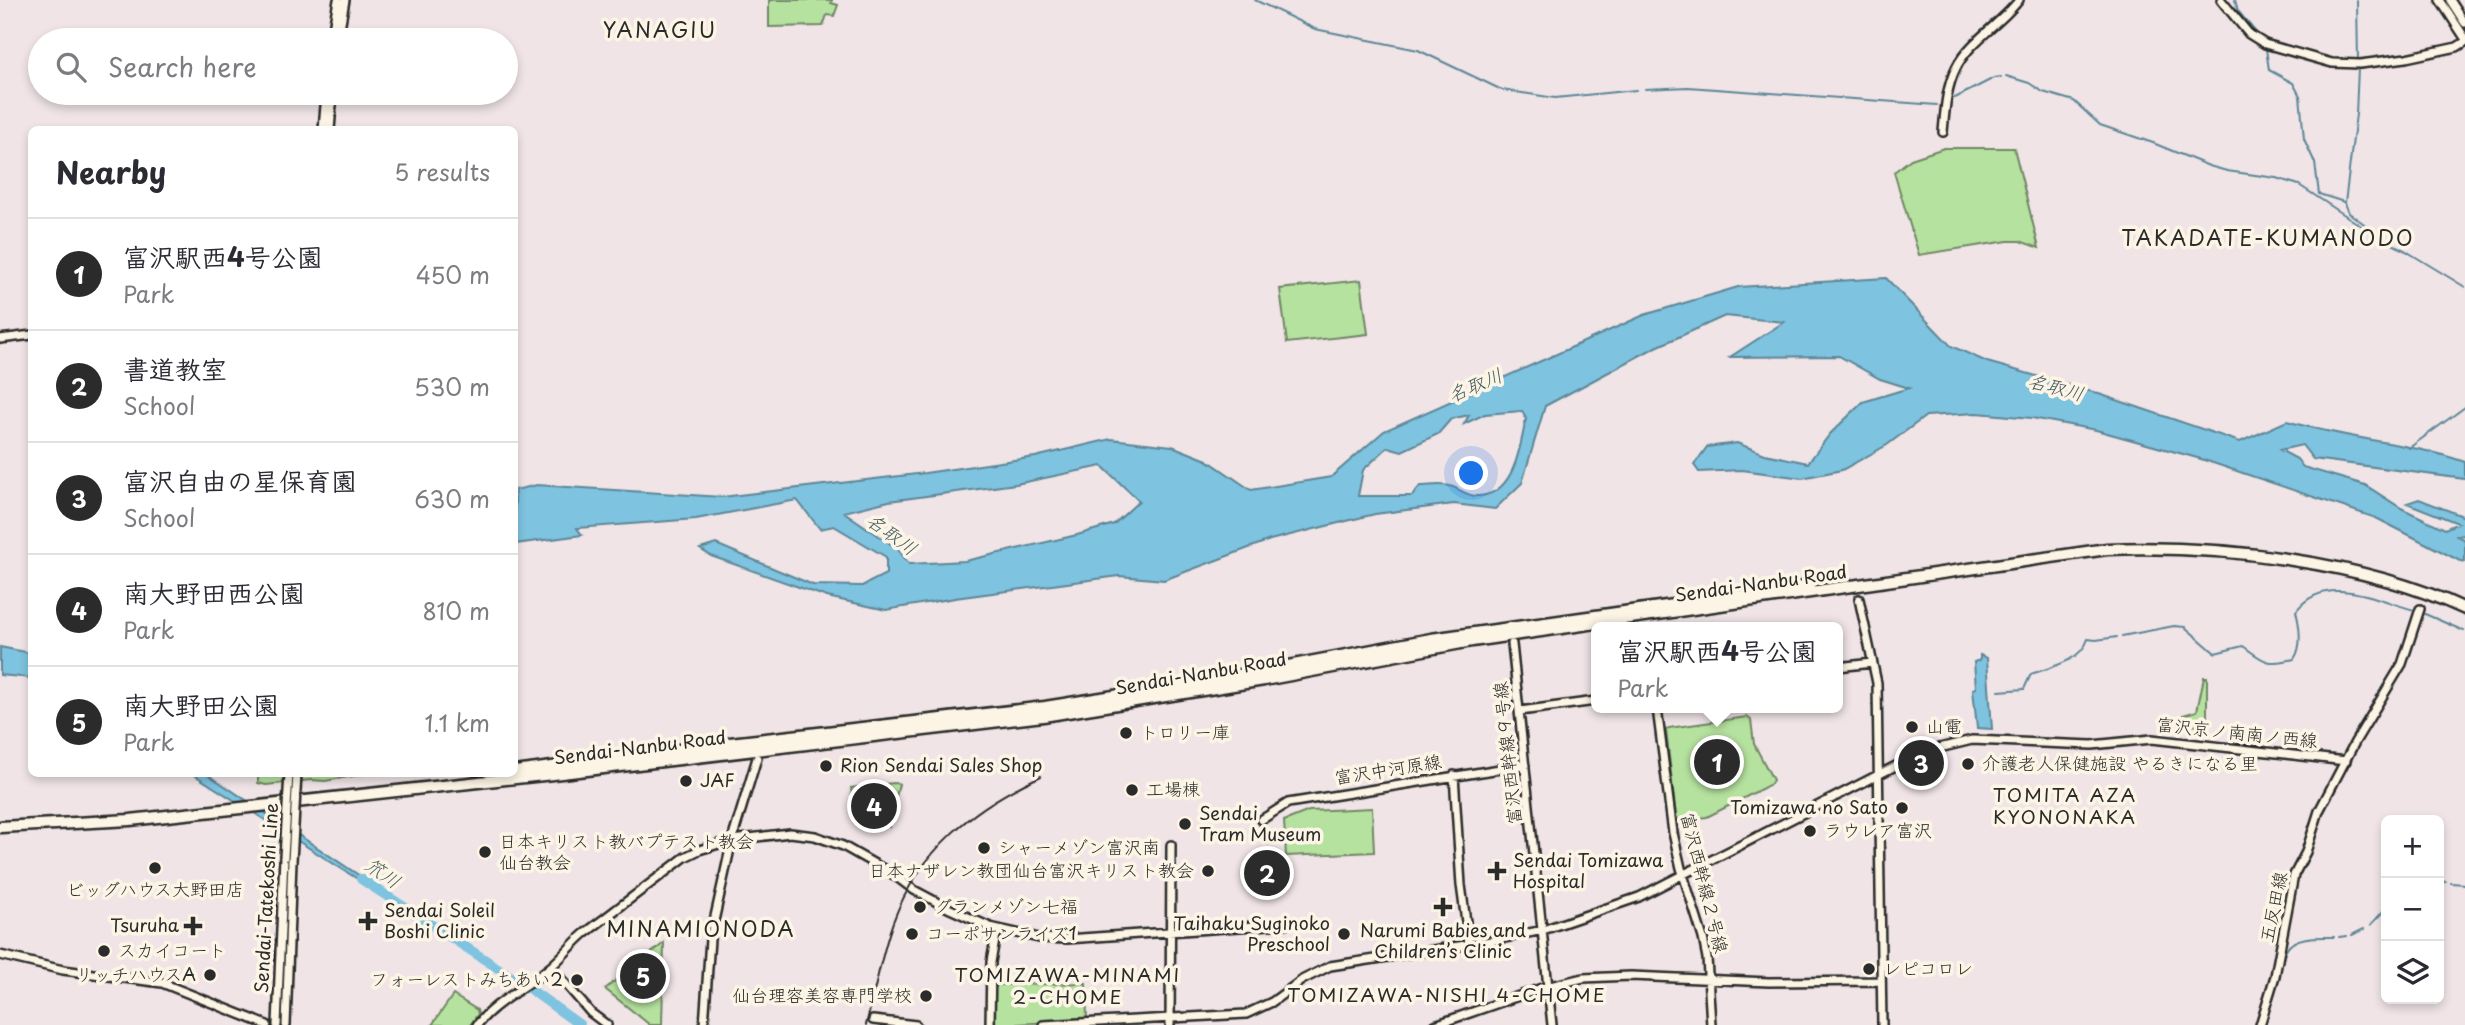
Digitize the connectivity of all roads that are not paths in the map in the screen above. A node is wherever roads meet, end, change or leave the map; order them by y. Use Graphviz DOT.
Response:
graph roads {
  1 [pos="338,0"];
  2 [pos="345,0"];
  3 [pos="2019,0"];
  4 [pos="2221,0"];
  5 [pos="2440,0"];
  6 [pos="2450,0"];
  7 [pos="2465,23"];
  8 [pos="333,28"];
  9 [pos="340,28"];
  10 [pos="2465,40"];
  11 [pos="325,105"];
  12 [pos="332,105"];
  13 [pos="323,126"];
  14 [pos="330,126"];
  15 [pos="1943,132"];
  16 [pos="28,336"];
  17 [pos="0,339"];
  18 [pos="2048,556"];
  19 [pos="1858,599"];
  20 [pos="2420,609"];
  21 [pos="2465,609"];
  22 [pos="1605,622"];
  23 [pos="1591,624"];
  24 [pos="1512,644"];
  25 [pos="1872,663"];
  26 [pos="1843,666"];
  27 [pos="1591,702"];
  28 [pos="1520,711"];
  29 [pos="1658,713"];
  30 [pos="757,758"];
  31 [pos="2346,761"];
  32 [pos="1525,765"];
  33 [pos="518,771"];
  34 [pos="1454,775"];
  35 [pos="1878,775"];
  36 [pos="289,777"];
  37 [pos="297,777"];
  38 [pos="480,777"];
  39 [pos="356,794"];
  40 [pos="1261,820"];
  41 [pos="0,827"];
  42 [pos="732,840"];
  43 [pos="1171,845"];
  44 [pos="1683,875"];
  45 [pos="1285,925"];
  46 [pos="997,929"];
  47 [pos="1543,930"];
  48 [pos="1171,932"];
  49 [pos="1469,944"];
  50 [pos="0,955"];
  51 [pos="551,967"];
  52 [pos="1709,980"];
  53 [pos="1881,981"];
  54 [pos="1549,986"];
  55 [pos="873,1020"];
  56 [pos="1170,1022"];
  57 [pos="267,1025"];
  58 [pos="277,1025"];
  59 [pos="286,1025"];
  60 [pos="477,1025"];
  61 [pos="607,1025"];
  62 [pos="704,1025"];
  63 [pos="916,1025"];
  64 [pos="990,1025"];
  65 [pos="1043,1025"];
  66 [pos="1435,1025"];
  67 [pos="1552,1025"];
  68 [pos="1711,1025"];
  69 [pos="1882,1025"];
  70 [pos="2260,1025"];
  1 -- 8 [label="street"];
  2 -- 9 [label="street"];
  3 -- 15 [label="street"];
  4 -- 10 [label="street"];
  5 -- 10 [label="street"];
  6 -- 7 [label="street"];
  11 -- 13 [label="street"];
  12 -- 14 [label="street"];
  16 -- 17 [label="street"];
  18 -- 21 [label="highway, Sendai-Nanbu Road"];
  18 -- 22 [label="highway, Sendai-Nanbu Road"];
  18 -- 33 [label="highway, Sendai-Nanbu Road"];
  19 -- 25 [label="street"];
  20 -- 31 [label="street, 五反田線"];
  23 -- 39 [label="highway, Sendai-Nanbu Road"];
  24 -- 28 [label="street, 富沢西幹線９号線"];
  25 -- 26 [label="street"];
  25 -- 35 [label="street"];
  27 -- 28 [label="street"];
  28 -- 32 [label="street, 富沢西幹線９号線"];
  29 -- 44 [label="street, 富沢西幹線２号線"];
  30 -- 42 [label="street"];
  31 -- 35 [label="street, 富沢京ノ南南ノ西線"];
  31 -- 70 [label="street, 五反田線"];
  32 -- 34 [label="street, 富沢中河原線"];
  32 -- 47 [label="street, 富沢西幹線９号線"];
  34 -- 40 [label="street, 富沢中河原線"];
  34 -- 49 [label="street"];
  35 -- 44 [label="street, 富沢京ノ南南ノ西線"];
  35 -- 53 [label="street"];
  36 -- 58 [label="street, Sendai-Tatekoshi Line, bridge"];
  37 -- 59 [label="street, Sendai-Tatekoshi Line, bridge"];
  38 -- 39 [label="highway, Sendai-Nanbu Road"];
  39 -- 41 [label="highway, Sendai-Nanbu Road"];
  42 -- 46 [label="street"];
  42 -- 51 [label="street"];
  42 -- 62 [label="street"];
  43 -- 48 [label="street"];
  44 -- 47 [label="street, 富沢京ノ南南ノ西線"];
  44 -- 52 [label="street, 富沢西幹線２号線"];
  45 -- 48 [label="street"];
  46 -- 48 [label="street"];
  46 -- 64 [label="street"];
  47 -- 49 [label="street, 富沢京ノ南南ノ西線"];
  47 -- 54 [label="street, 富沢西幹線９号線"];
  48 -- 56 [label="street"];
  49 -- 56 [label="street, 富沢京ノ南南ノ西線"];
  50 -- 57 [label="street"];
  51 -- 60 [label="street"];
  51 -- 61 [label="street"];
  52 -- 53 [label="street"];
  52 -- 54 [label="street"];
  52 -- 68 [label="street, 富沢西幹線２号線"];
  53 -- 69 [label="street"];
  54 -- 66 [label="street"];
  54 -- 67 [label="street, 富沢西幹線９号線"];
  55 -- 63 [label="street"];
  56 -- 65 [label="street, 富沢京ノ南南ノ西線"];
}
